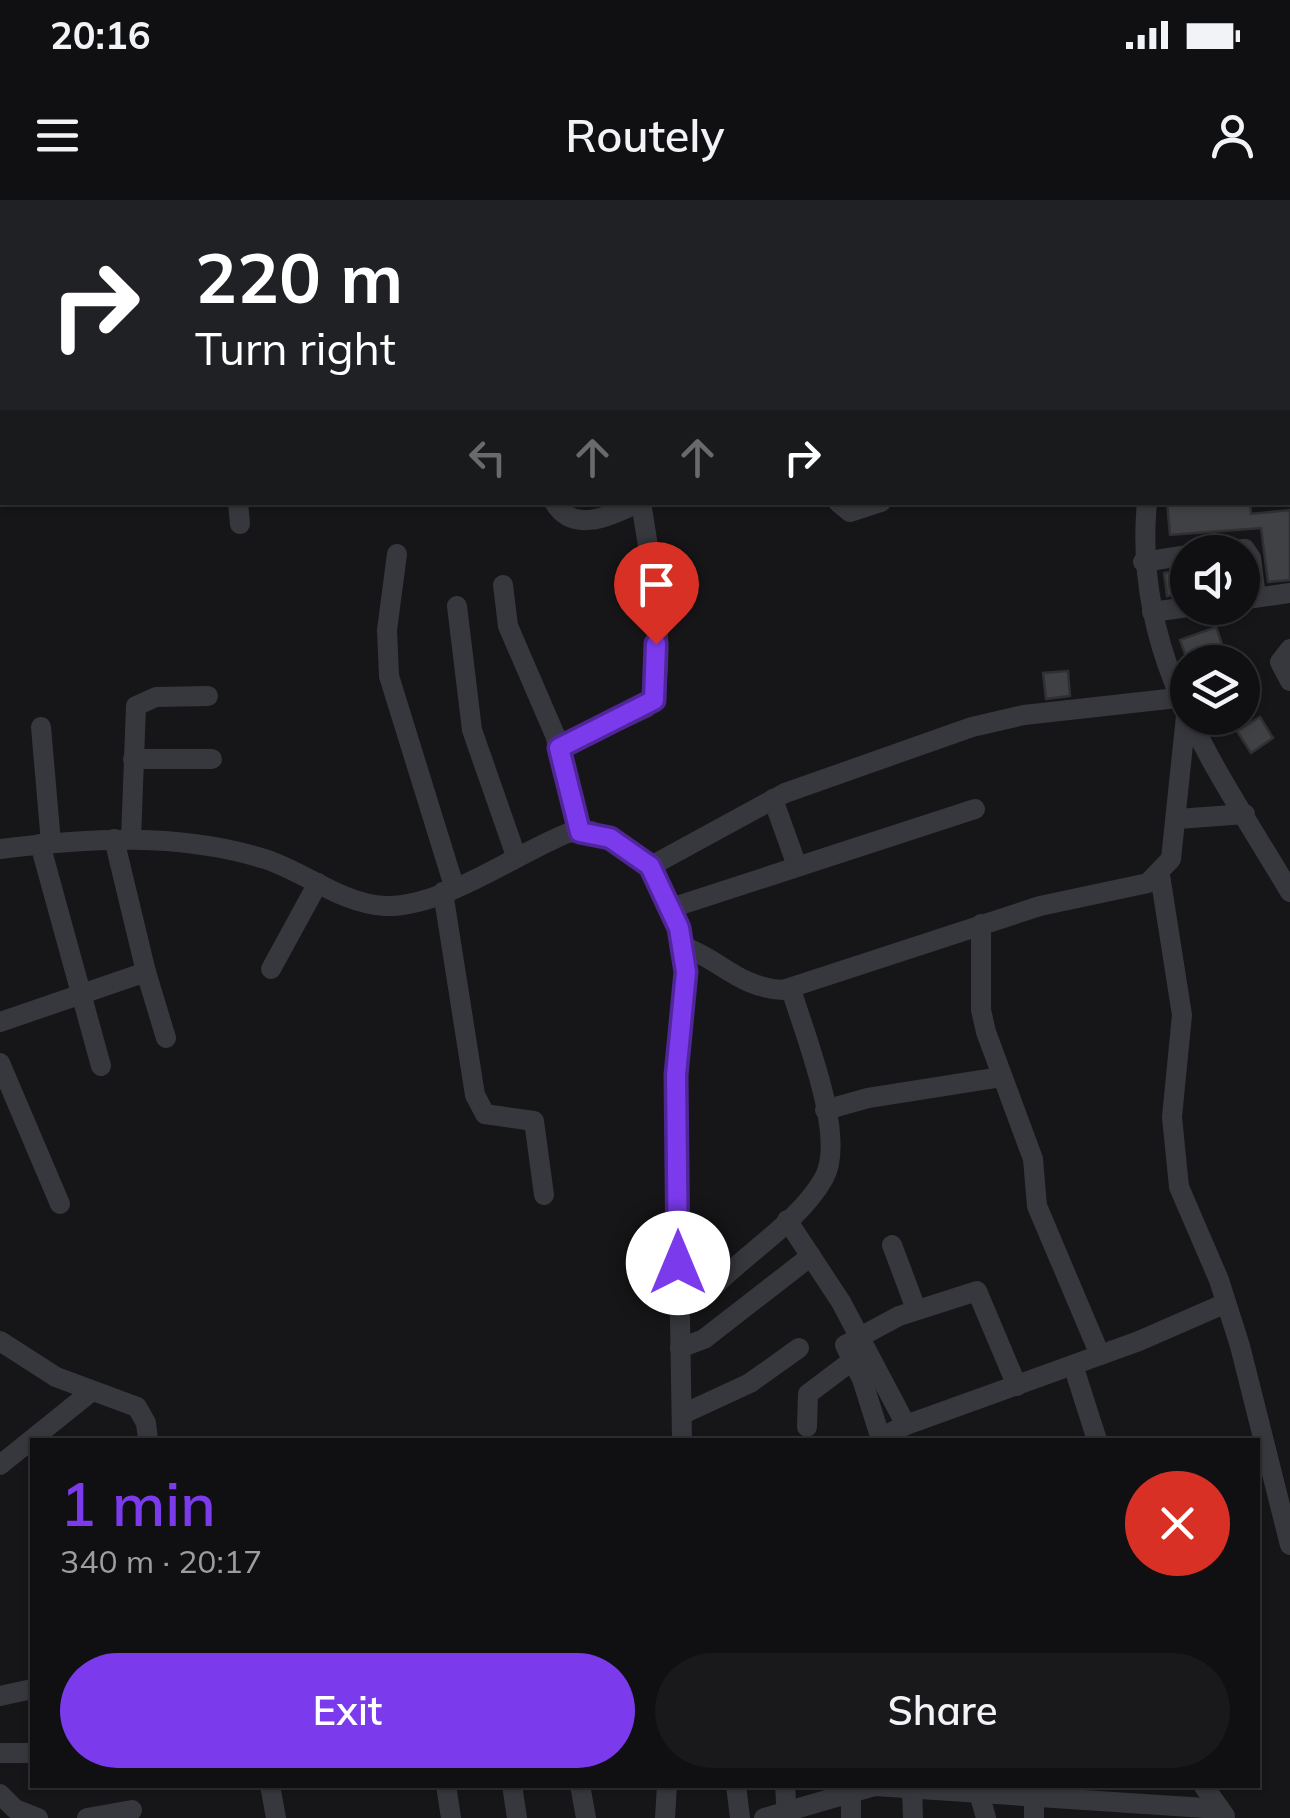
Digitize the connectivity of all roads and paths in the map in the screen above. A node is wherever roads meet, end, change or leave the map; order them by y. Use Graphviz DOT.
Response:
graph roads {
  1 [pos="238,505"];
  2 [pos="556,505"];
  3 [pos="634,505"];
  4 [pos="642,505"];
  5 [pos="842,505"];
  6 [pos="872,505"];
  7 [pos="1147,505"];
  8 [pos="240,524"];
  9 [pos="397,554"];
  10 [pos="1170,558"];
  11 [pos="1143,562"];
  12 [pos="503,585"];
  13 [pos="1290,593"];
  14 [pos="1260,597"];
  15 [pos="457,606"];
  16 [pos="1170,610"];
  17 [pos="1152,612"];
  18 [pos="1290,649"];
  19 [pos="1170,669"];
  20 [pos="1290,681"];
  21 [pos="208,696"];
  22 [pos="1170,708"];
  23 [pos="40,727"];
  24 [pos="1181,735"];
  25 [pos="1198,735"];
  26 [pos="559,748"];
  27 [pos="133,759"];
  28 [pos="212,760"];
  29 [pos="772,799"];
  30 [pos="976,809"];
  31 [pos="1244,814"];
  32 [pos="1178,819"];
  33 [pos="580,832"];
  34 [pos="122,839"];
  35 [pos="46,843"];
  36 [pos="0,848"];
  37 [pos="516,856"];
  38 [pos="650,866"];
  39 [pos="798,866"];
  40 [pos="1160,875"];
  41 [pos="318,883"];
  42 [pos="448,889"];
  43 [pos="1290,892"];
  44 [pos="670,908"];
  45 [pos="981,924"];
  46 [pos="682,946"];
  47 [pos="271,969"];
  48 [pos="146,972"];
  49 [pos="791,988"];
  50 [pos="80,994"];
  51 [pos="0,1022"];
  52 [pos="166,1038"];
  53 [pos="0,1063"];
  54 [pos="101,1066"];
  55 [pos="1001,1077"];
  56 [pos="825,1110"];
  57 [pos="544,1195"];
  58 [pos="60,1204"];
  59 [pos="786,1220"];
  60 [pos="892,1245"];
  61 [pos="811,1256"];
  62 [pos="678,1300"];
  63 [pos="1226,1303"];
  64 [pos="916,1309"];
  65 [pos="860,1336"];
  66 [pos="0,1340"];
  67 [pos="680,1348"];
  68 [pos="799,1348"];
  69 [pos="19,1354"];
  70 [pos="1100,1355"];
  71 [pos="853,1360"];
  72 [pos="1073,1365"];
  73 [pos="0,1369"];
  74 [pos="1017,1386"];
  75 [pos="92,1390"];
  76 [pos="683,1414"];
  77 [pos="906,1425"];
  78 [pos="807,1427"];
  79 [pos="34,1438"];
  80 [pos="148,1438"];
  81 [pos="682,1438"];
  82 [pos="1095,1438"];
  83 [pos="30,1442"];
  84 [pos="0,1465"];
  85 [pos="1290,1545"];
  86 [pos="30,1690"];
  87 [pos="0,1696"];
  88 [pos="30,1753"];
  89 [pos="2,1754"];
  90 [pos="271,1788"];
  91 [pos="446,1788"];
  92 [pos="512,1788"];
  93 [pos="581,1788"];
  94 [pos="667,1788"];
  95 [pos="736,1788"];
  96 [pos="784,1788"];
  97 [pos="876,1788"];
  98 [pos="904,1788"];
  99 [pos="1206,1788"];
  100 [pos="912,1789"];
  101 [pos="851,1792"];
  102 [pos="980,1792"];
  103 [pos="0,1794"];
  104 [pos="1034,1808"];
  105 [pos="132,1810"];
  106 [pos="1102,1810"];
  107 [pos="1224,1814"];
  108 [pos="787,1815"];
  109 [pos="38,1818"];
  110 [pos="87,1818"];
  111 [pos="276,1818"];
  112 [pos="451,1818"];
  113 [pos="517,1818"];
  114 [pos="586,1818"];
  115 [pos="666,1818"];
  116 [pos="740,1818"];
  117 [pos="764,1818"];
  118 [pos="851,1818"];
  119 [pos="914,1818"];
  120 [pos="986,1818"];
  1 -- 8 [label="street"];
  2 -- 3 [label="street"];
  4 -- 26 [label="street"];
  5 -- 6 [label="street"];
  7 -- 11 [label="street"];
  9 -- 42 [label="street"];
  10 -- 11 [label="street"];
  11 -- 17 [label="street"];
  12 -- 26 [label="street"];
  13 -- 14 [label="street"];
  15 -- 37 [label="street"];
  16 -- 17 [label="street"];
  17 -- 19 [label="street"];
  18 -- 20 [label="street"];
  21 -- 27 [label="street"];
  22 -- 29 [label="street"];
  23 -- 35 [label="street"];
  24 -- 32 [label="street"];
  25 -- 31 [label="street"];
  26 -- 33 [label="street"];
  27 -- 28 [label="street"];
  27 -- 34 [label="street"];
  29 -- 38 [label="street"];
  29 -- 39 [label="street"];
  30 -- 39 [label="street"];
  31 -- 32 [label="street"];
  31 -- 43 [label="street"];
  32 -- 40 [label="street"];
  33 -- 37 [label="street"];
  33 -- 38 [label="street"];
  34 -- 35 [label="street"];
  34 -- 41 [label="street"];
  34 -- 48 [label="street"];
  35 -- 36 [label="street"];
  35 -- 50 [label="street"];
  37 -- 42 [label="street"];
  38 -- 44 [label="street"];
  39 -- 44 [label="street"];
  40 -- 45 [label="street"];
  40 -- 63 [label="street"];
  41 -- 42 [label="street"];
  41 -- 47 [label="street"];
  42 -- 57 [label="street"];
  44 -- 46 [label="street"];
  45 -- 49 [label="street"];
  45 -- 55 [label="street"];
  46 -- 49 [label="street"];
  46 -- 62 [label="street"];
  48 -- 50 [label="street"];
  48 -- 52 [label="street"];
  49 -- 56 [label="street"];
  50 -- 51 [label="street"];
  50 -- 54 [label="street"];
  53 -- 58 [label="street"];
  55 -- 56 [label="street"];
  55 -- 70 [label="street"];
  56 -- 59 [label="street"];
  59 -- 61 [label="street"];
  59 -- 62 [label="street"];
  60 -- 64 [label="street"];
  61 -- 65 [label="street"];
  61 -- 67 [label="street"];
  62 -- 67 [label="street"];
  63 -- 70 [label="street"];
  63 -- 85 [label="street"];
  64 -- 65 [label="street"];
  64 -- 74 [label="street"];
  65 -- 71 [label="street"];
  65 -- 77 [label="street"];
  66 -- 69 [label="street"];
  67 -- 76 [label="street"];
  68 -- 76 [label="street"];
  69 -- 73 [label="street"];
  69 -- 75 [label="street"];
  70 -- 72 [label="street"];
  71 -- 77 [label="street"];
  71 -- 78 [label="street"];
  72 -- 74 [label="street"];
  72 -- 82 [label="street"];
  74 -- 77 [label="street"];
  75 -- 79 [label="street"];
  75 -- 80 [label="street"];
  76 -- 81 [label="street"];
  83 -- 84 [label="street"];
  86 -- 87 [label="street"];
  88 -- 89 [label="street"];
  90 -- 111 [label="street"];
  91 -- 112 [label="street"];
  92 -- 113 [label="street"];
  93 -- 114 [label="street"];
  94 -- 115 [label="street"];
  95 -- 116 [label="street"];
  96 -- 108 [label="street"];
  97 -- 101 [label="street"];
  98 -- 100 [label="street"];
  99 -- 107 [label="street"];
  100 -- 102 [label="street"];
  100 -- 119 [label="street"];
  101 -- 108 [label="street"];
  101 -- 118 [label="street"];
  102 -- 104 [label="street"];
  102 -- 120 [label="street"];
  103 -- 109 [label="street"];
  104 -- 106 [label="street"];
  105 -- 110 [label="street"];
  106 -- 107 [label="street"];
  108 -- 117 [label="street"];
}
